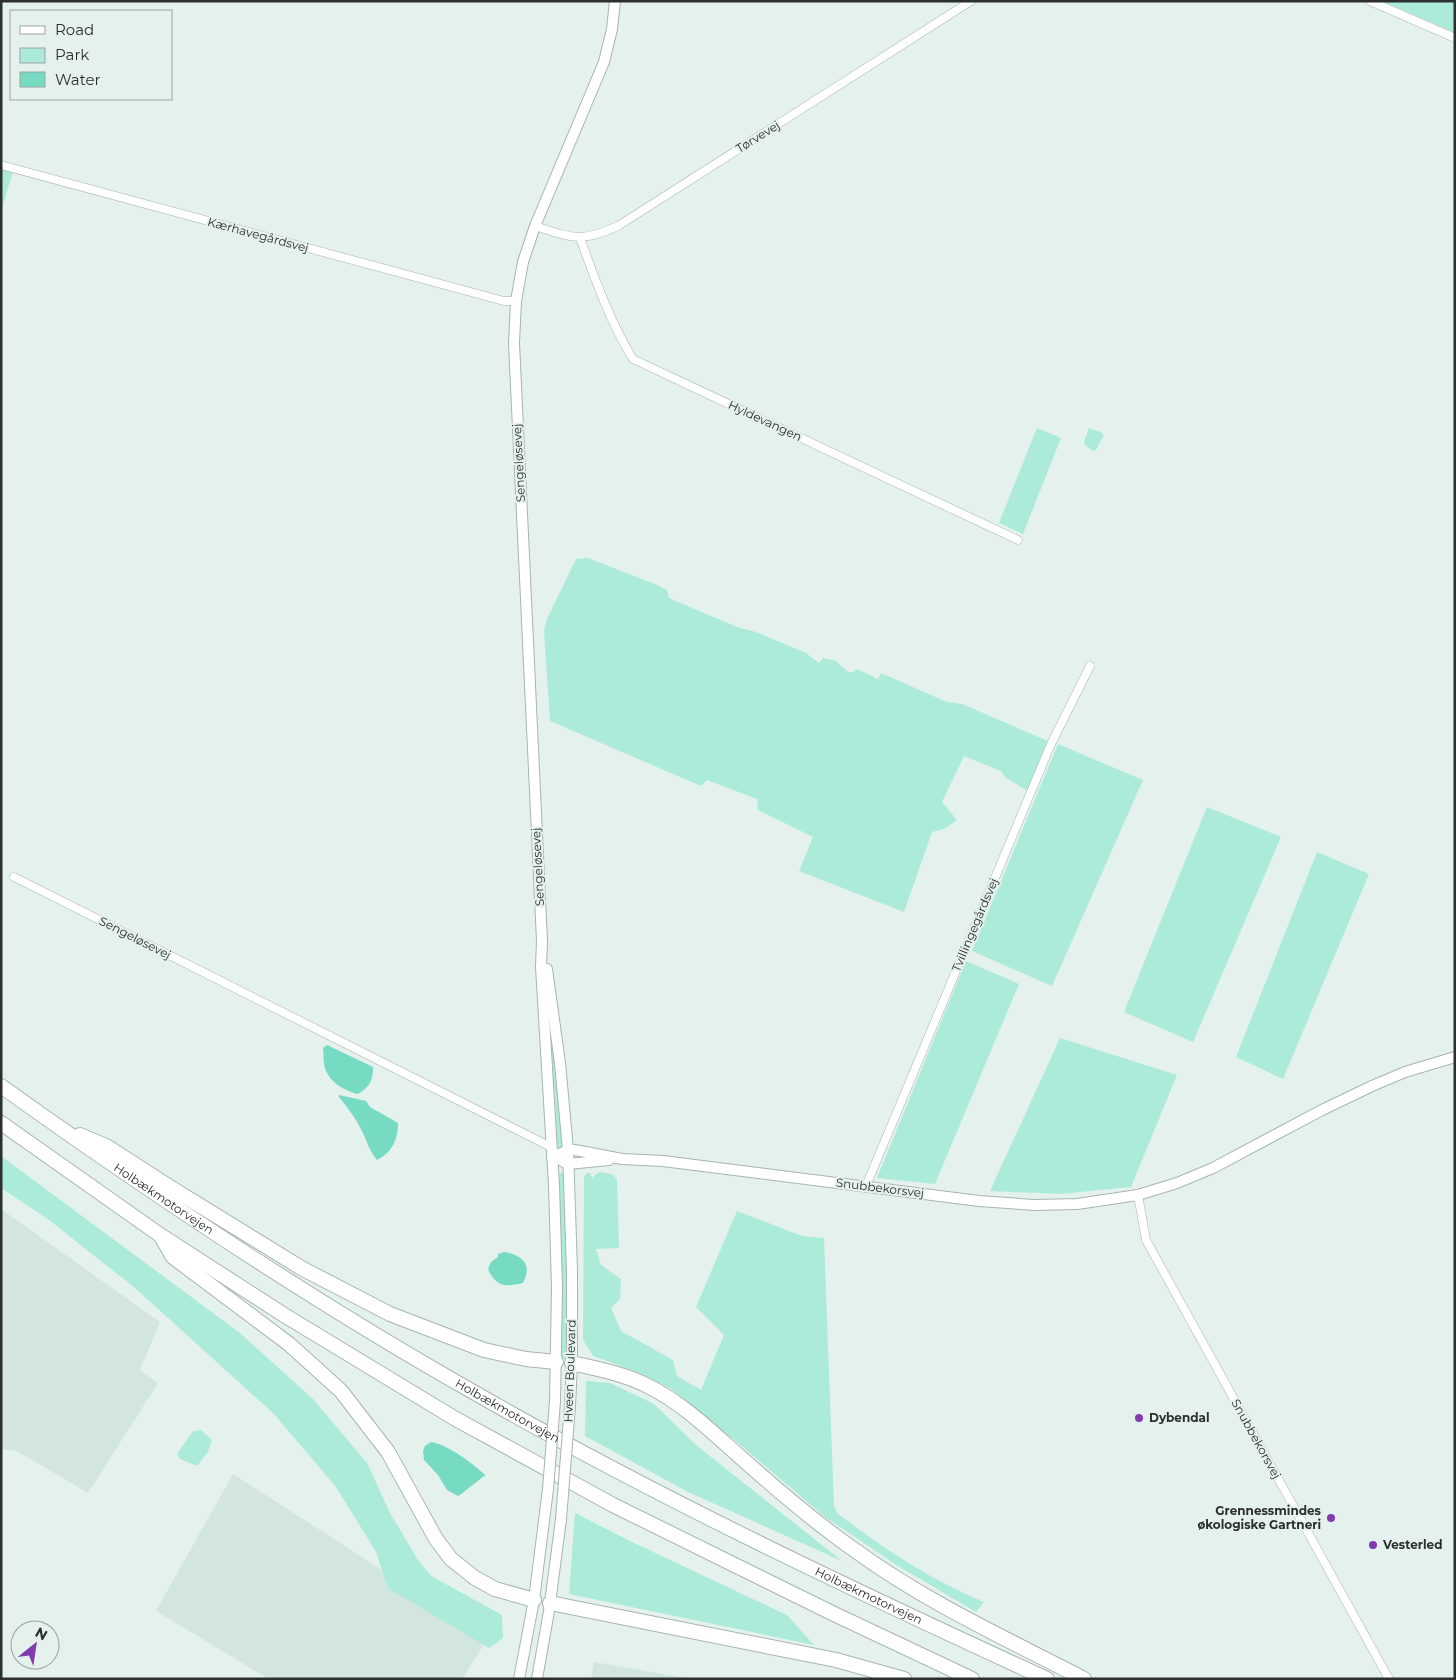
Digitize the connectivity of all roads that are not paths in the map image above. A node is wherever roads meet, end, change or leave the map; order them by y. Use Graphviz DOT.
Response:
graph roads {
  1 [pos="616,1"];
  2 [pos="971,1"];
  3 [pos="1370,1"];
  4 [pos="1455,38"];
  5 [pos="1,164"];
  6 [pos="535,226"];
  7 [pos="580,238"];
  8 [pos="516,301"];
  9 [pos="1018,540"];
  10 [pos="1090,666"];
  11 [pos="14,877"];
  12 [pos="542,942"];
  13 [pos="1455,1057"];
  14 [pos="1,1086"];
  15 [pos="1,1123"];
  16 [pos="56,1125"];
  17 [pos="568,1150"];
  18 [pos="551,1152"];
  19 [pos="622,1159"];
  20 [pos="568,1164"];
  21 [pos="866,1186"];
  22 [pos="1138,1195"];
  23 [pos="160,1235"];
  24 [pos="556,1362"];
  25 [pos="572,1363"];
  26 [pos="534,1600"];
  27 [pos="550,1603"];
  28 [pos="519,1679"];
  29 [pos="537,1679"];
  30 [pos="904,1679"];
  31 [pos="972,1679"];
  32 [pos="1047,1679"];
  33 [pos="1084,1679"];
  34 [pos="1389,1679"];
  1 -- 6 [label="street, Sengeløsevej"];
  2 -- 7 [label="street, Tørvevej"];
  3 -- 4 [label="street"];
  5 -- 8 [label="street, Kærhavegårdsvej"];
  6 -- 7 [label="street, Tørvevej"];
  6 -- 8 [label="street, Sengeløsevej"];
  7 -- 9 [label="street, Hyldevangen"];
  8 -- 12 [label="street, Sengeløsevej"];
  10 -- 21 [label="street, Tvillingegårdsvej"];
  11 -- 18 [label="street, Sengeløsevej"];
  12 -- 17 [label="street, Sengeløsevej"];
  12 -- 18 [label="street, Sengeløsevej"];
  13 -- 22 [label="street, Snubbekorsvej"];
  14 -- 16 [label="highway, Holbækmotorvejen"];
  15 -- 23 [label="highway"];
  16 -- 24 [label="highway"];
  16 -- 32 [label="highway, Holbækmotorvejen"];
  17 -- 18 [label="street"];
  17 -- 19 [label="street, Snubbekorsvej"];
  17 -- 20 [label="street, Hveen Boulevard"];
  18 -- 20 [label="street, Snubbekorsvej"];
  18 -- 24 [label="street, Hveen Boulevard"];
  19 -- 20 [label="street, Snubbekorsvej"];
  19 -- 21 [label="street, Snubbekorsvej"];
  20 -- 25 [label="street, Hveen Boulevard"];
  21 -- 22 [label="street, Snubbekorsvej"];
  22 -- 34 [label="street, Snubbekorsvej"];
  23 -- 26 [label="highway"];
  23 -- 31 [label="highway"];
  24 -- 25 [label="street"];
  24 -- 26 [label="street, Hveen Boulevard, bridge"];
  25 -- 27 [label="street, Hveen Boulevard, bridge"];
  25 -- 33 [label="highway"];
  26 -- 27 [label="street"];
  26 -- 28 [label="street, Hveen Boulevard"];
  27 -- 29 [label="street, Hveen Boulevard"];
  27 -- 30 [label="highway"];
}
